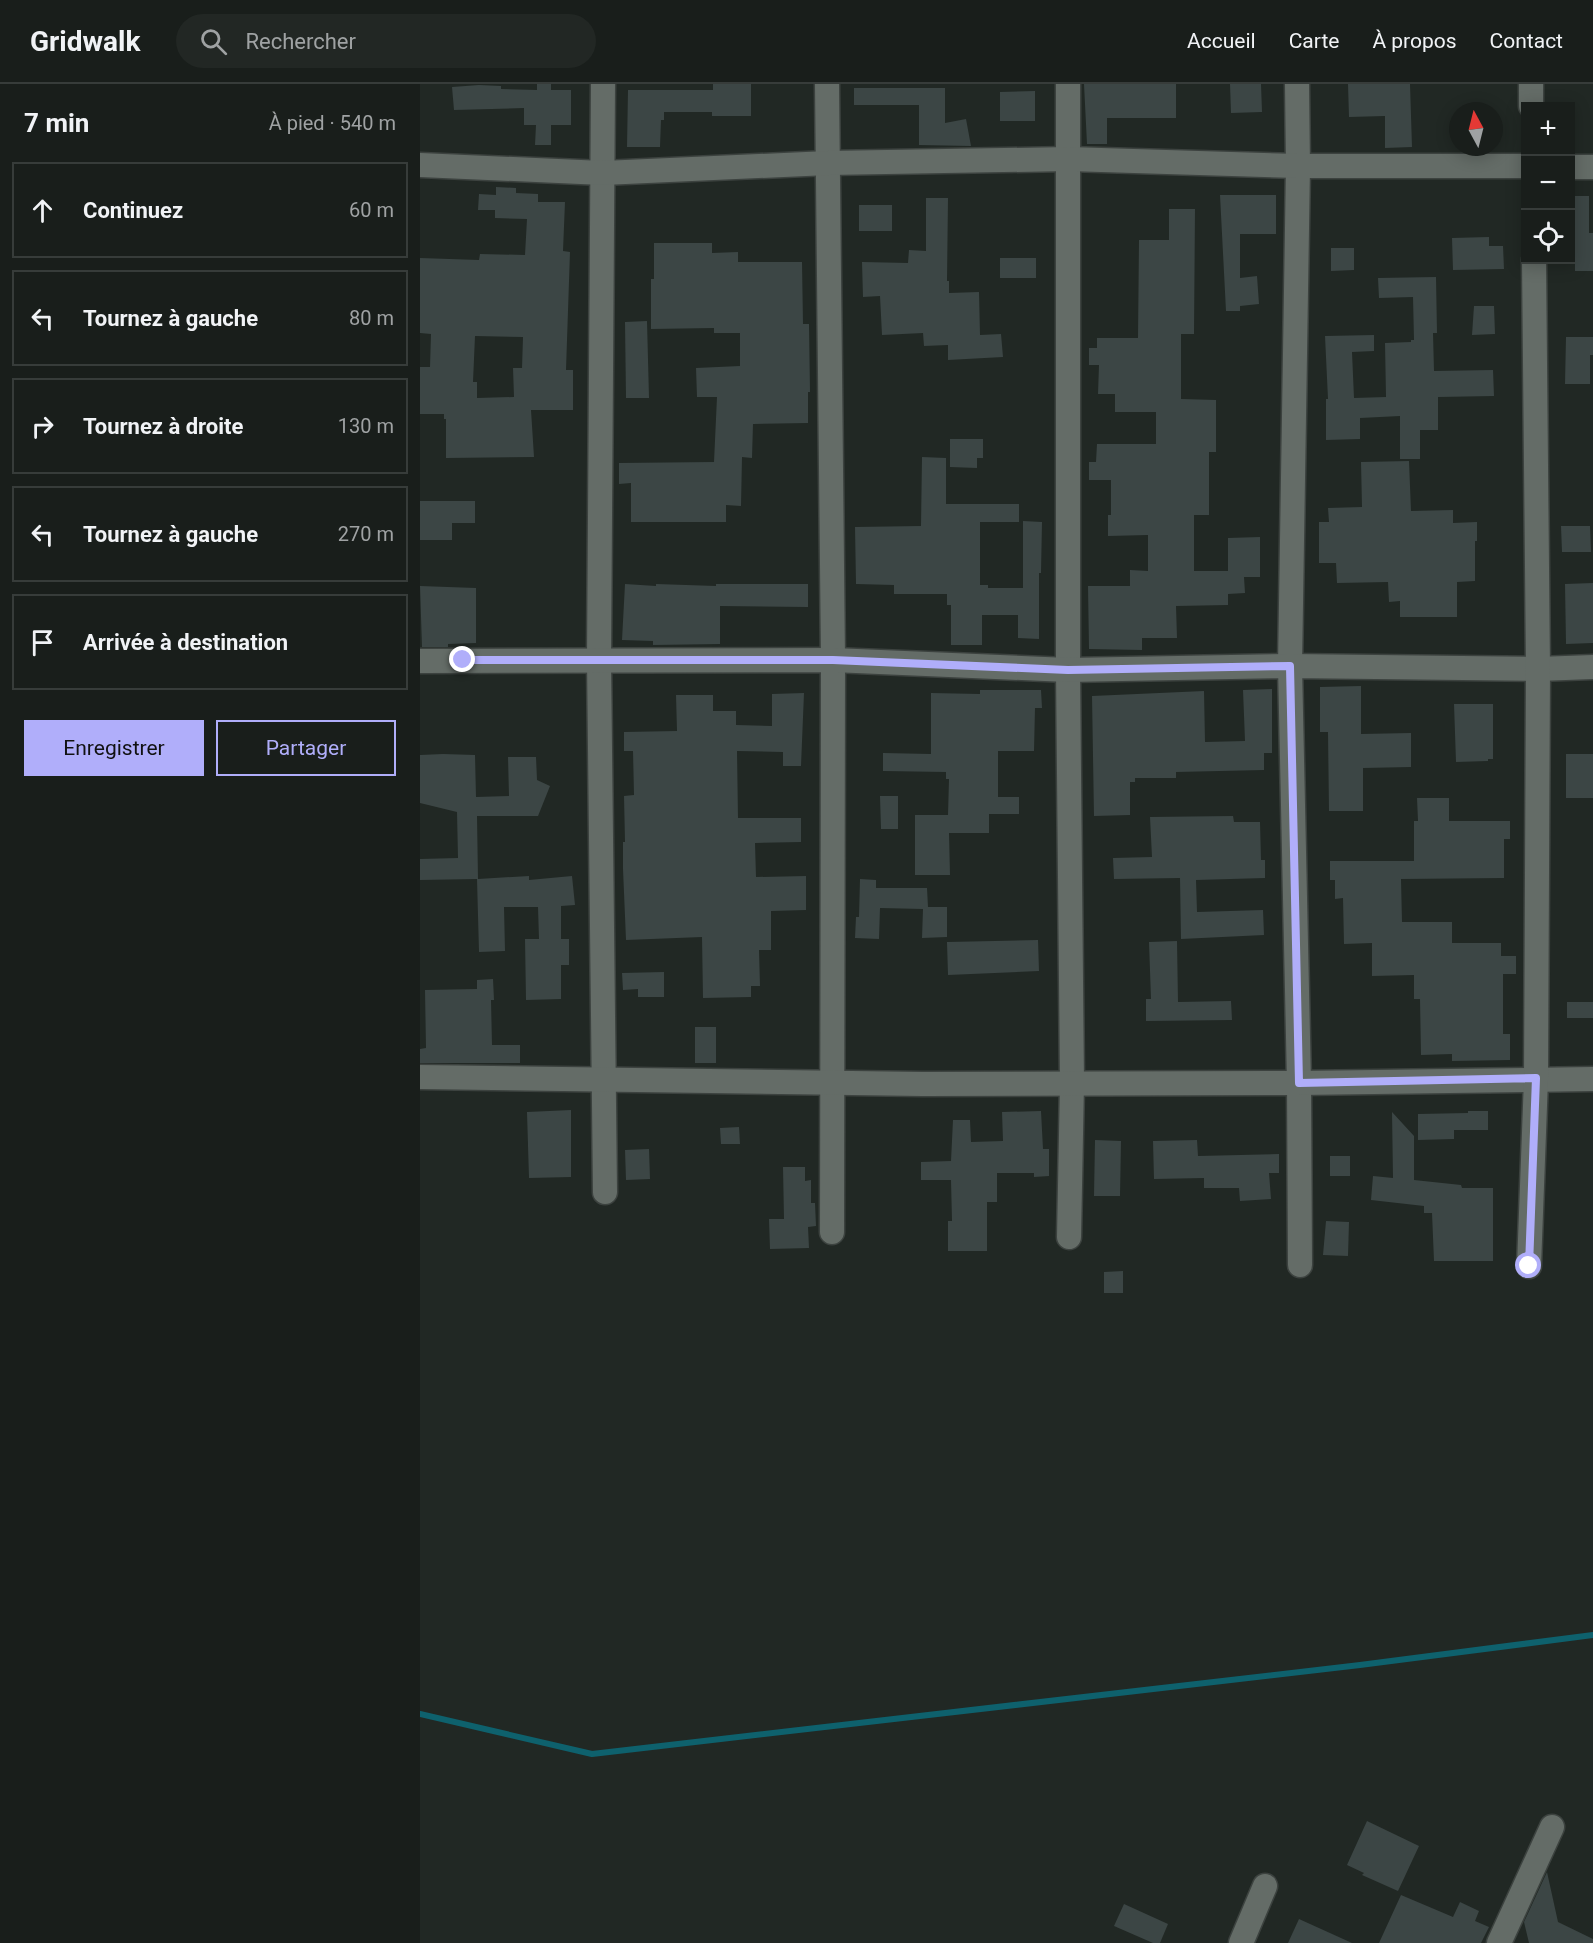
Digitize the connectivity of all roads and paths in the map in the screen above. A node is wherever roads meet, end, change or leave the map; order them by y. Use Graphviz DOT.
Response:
graph roads {
  1 [pos="603,84"];
  2 [pos="827,84"];
  3 [pos="1068,84"];
  4 [pos="1297,84"];
  5 [pos="1531,84"];
  6 [pos="1532,102"];
  7 [pos="1069,159"];
  8 [pos="828,163"];
  9 [pos="420,165"];
  10 [pos="1298,166"];
  11 [pos="1521,166"];
  12 [pos="1575,167"];
  13 [pos="1593,167"];
  14 [pos="603,173"];
  15 [pos="1534,264"];
  16 [pos="599,660"];
  17 [pos="833,660"];
  18 [pos="420,661"];
  19 [pos="1290,666"];
  20 [pos="1593,667"];
  21 [pos="1538,669"];
  22 [pos="1068,670"];
  23 [pos="420,1077"];
  24 [pos="1536,1078"];
  25 [pos="604,1079"];
  26 [pos="1593,1079"];
  27 [pos="832,1082"];
  28 [pos="1072,1083"];
  29 [pos="1299,1083"];
  30 [pos="605,1192"];
  31 [pos="832,1232"];
  32 [pos="1069,1236"];
  33 [pos="1300,1265"];
  34 [pos="1529,1266"];
  35 [pos="1552,1827"];
  36 [pos="1265,1886"];
  37 [pos="1241,1943"];
  38 [pos="1499,1943"];
  1 -- 14 [label="street"];
  2 -- 8 [label="street"];
  3 -- 7 [label="street"];
  4 -- 10 [label="street"];
  5 -- 6 [label="street"];
  7 -- 8 [label="street"];
  7 -- 10 [label="street"];
  7 -- 22 [label="street"];
  8 -- 14 [label="street"];
  8 -- 17 [label="street"];
  9 -- 14 [label="street"];
  10 -- 11 [label="street"];
  10 -- 19 [label="street"];
  12 -- 13 [label="street"];
  14 -- 16 [label="street"];
  15 -- 21 [label="street"];
  16 -- 17 [label="street"];
  16 -- 18 [label="street"];
  16 -- 25 [label="street"];
  17 -- 22 [label="street"];
  17 -- 27 [label="street"];
  19 -- 21 [label="street"];
  19 -- 22 [label="street"];
  19 -- 29 [label="street"];
  20 -- 21 [label="street"];
  21 -- 24 [label="street"];
  22 -- 28 [label="street"];
  23 -- 25 [label="street"];
  24 -- 26 [label="street"];
  24 -- 29 [label="street"];
  24 -- 34 [label="street"];
  25 -- 27 [label="street"];
  25 -- 30 [label="street"];
  27 -- 28 [label="street"];
  27 -- 31 [label="street"];
  28 -- 29 [label="street"];
  28 -- 32 [label="street"];
  29 -- 33 [label="street"];
  35 -- 38 [label="street"];
  36 -- 37 [label="street"];
}
